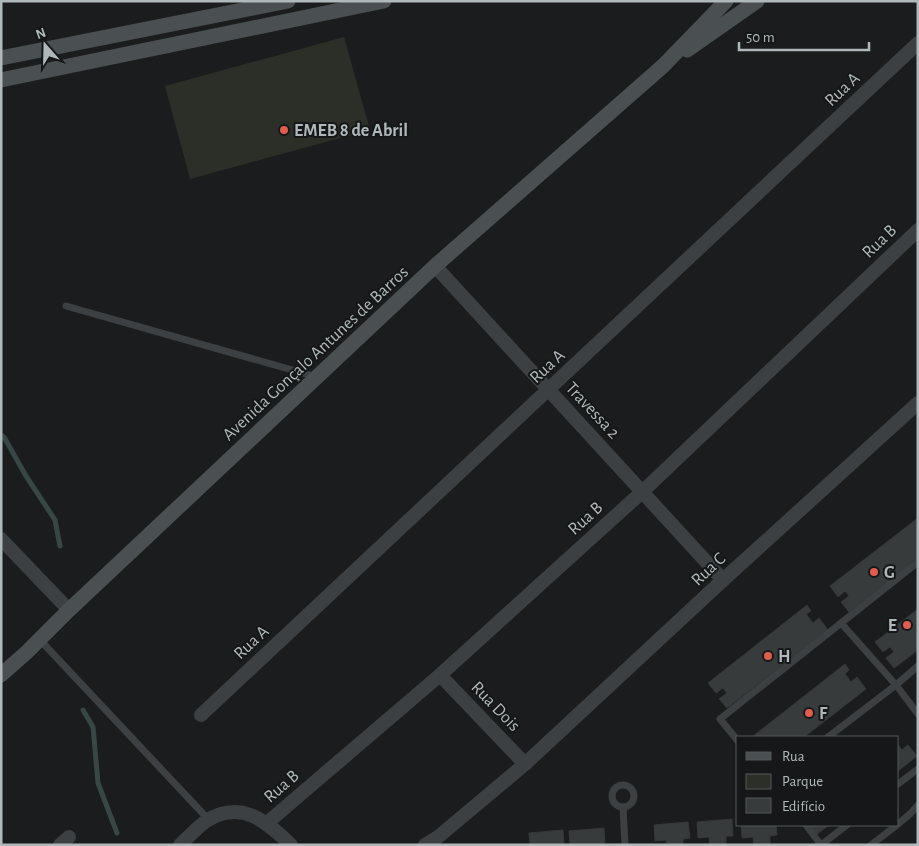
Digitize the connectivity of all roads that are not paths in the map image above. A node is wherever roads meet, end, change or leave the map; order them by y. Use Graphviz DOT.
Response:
graph roads {
  1 [pos="288,1"];
  2 [pos="384,1"];
  3 [pos="726,1"];
  4 [pos="756,1"];
  5 [pos="918,44"];
  6 [pos="1,58"];
  7 [pos="663,66"];
  8 [pos="1,80"];
  9 [pos="918,230"];
  10 [pos="435,266"];
  11 [pos="66,306"];
  12 [pos="317,377"];
  13 [pos="548,390"];
  14 [pos="918,403"];
  15 [pos="642,492"];
  16 [pos="1,539"];
  17 [pos="918,562"];
  18 [pos="723,580"];
  19 [pos="69,610"];
  20 [pos="841,623"];
  21 [pos="40,639"];
  22 [pos="918,666"];
  23 [pos="1,675"];
  24 [pos="440,675"];
  25 [pos="896,685"];
  26 [pos="201,714"];
  27 [pos="918,714"];
  28 [pos="829,736"];
  29 [pos="736,739"];
  30 [pos="525,764"];
  31 [pos="918,769"];
  32 [pos="899,783"];
  33 [pos="918,805"];
  34 [pos="623,807"];
  35 [pos="210,820"];
  36 [pos="899,822"];
  37 [pos="267,823"];
  38 [pos="807,826"];
  39 [pos="846,826"];
  40 [pos="895,826"];
  41 [pos="180,845"];
  42 [pos="291,845"];
  43 [pos="426,845"];
  44 [pos="625,845"];
  45 [pos="821,845"];
  46 [pos="871,845"];
  1 -- 6 [label="main road"];
  2 -- 8 [label="main road"];
  3 -- 7 [label="main road, Avenida Gonçalo Antunes de Barros"];
  4 -- 7 [label="main road, Avenida Gonçalo Antunes de Barros"];
  5 -- 13 [label="street, Rua A"];
  7 -- 10 [label="main road, Avenida Gonçalo Antunes de Barros"];
  9 -- 15 [label="street, Rua B"];
  10 -- 12 [label="main road, Avenida Gonçalo Antunes de Barros"];
  10 -- 13 [label="street, Travessa 2"];
  11 -- 12 [label="lane"];
  12 -- 19 [label="main road, Avenida Gonçalo Antunes de Barros"];
  13 -- 15 [label="street, Travessa 2"];
  13 -- 26 [label="street, Rua A"];
  14 -- 18 [label="street, Rua C"];
  15 -- 18 [label="street, Travessa 2"];
  15 -- 24 [label="street, Rua B"];
  16 -- 19 [label="street"];
  17 -- 20 [label="lane"];
  18 -- 30 [label="street, Rua C"];
  19 -- 21 [label="main road, Avenida Gonçalo Antunes de Barros"];
  20 -- 25 [label="lane"];
  20 -- 29 [label="lane"];
  21 -- 23 [label="main road, Avenida Gonçalo Antunes de Barros"];
  21 -- 35 [label="lane"];
  22 -- 25 [label="lane"];
  24 -- 30 [label="street, Rua Dois"];
  24 -- 37 [label="street, Rua B"];
  25 -- 27 [label="lane"];
  25 -- 28 [label="lane"];
  30 -- 43 [label="street, Rua C"];
  31 -- 32 [label="lane"];
  33 -- 36 [label="lane"];
  34 -- 44 [label="lane"];
  35 -- 37 [label="street"];
  35 -- 41 [label="street"];
  37 -- 42 [label="street"];
  38 -- 45 [label="lane"];
  39 -- 45 [label="lane"];
  40 -- 46 [label="lane"];
}
